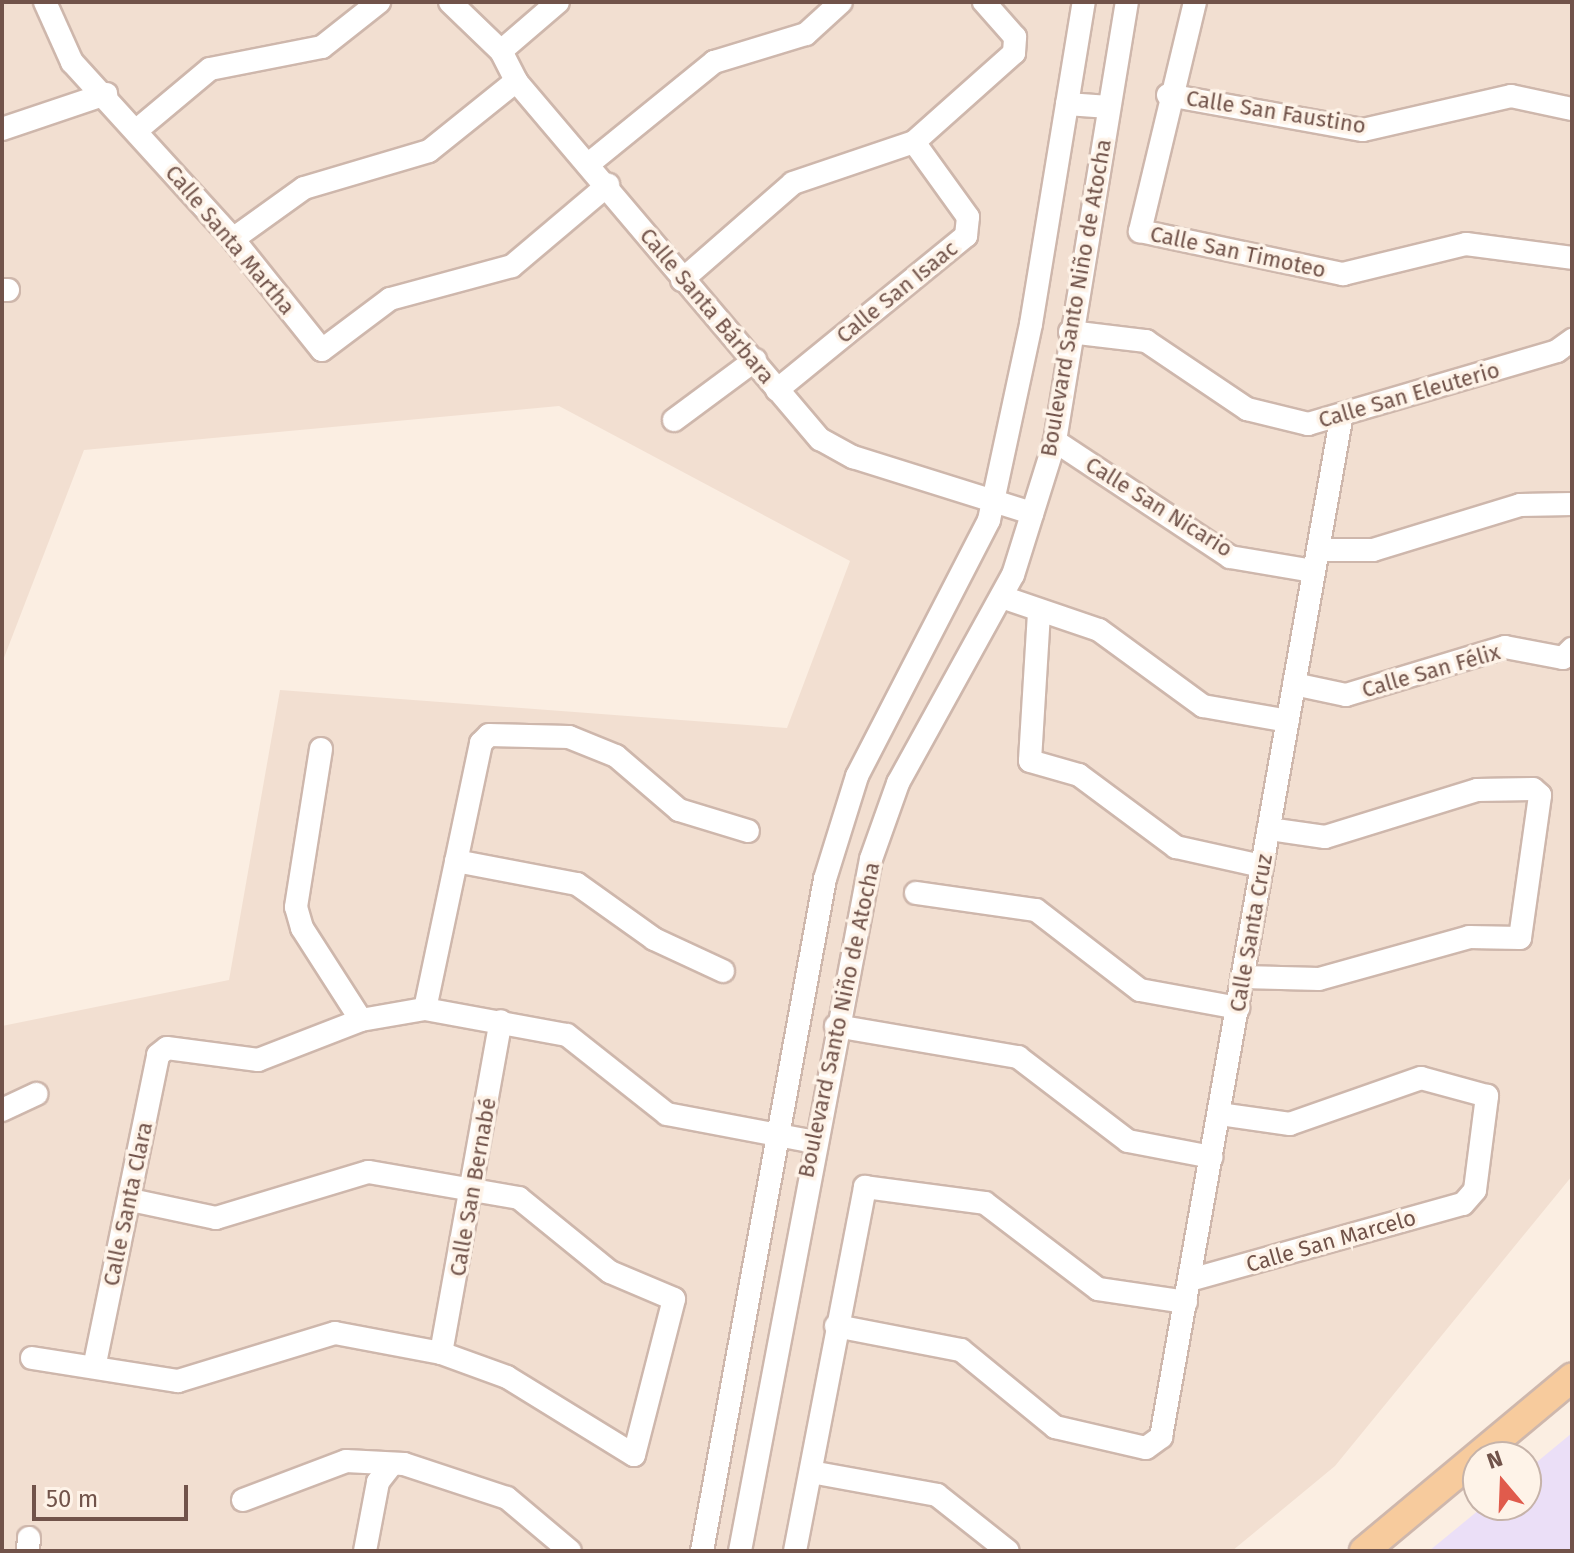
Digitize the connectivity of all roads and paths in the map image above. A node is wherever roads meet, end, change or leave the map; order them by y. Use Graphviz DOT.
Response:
graph roads {
  1 [pos="45,2"];
  2 [pos="379,2"];
  3 [pos="450,2"];
  4 [pos="558,2"];
  5 [pos="841,2"];
  6 [pos="984,2"];
  7 [pos="1084,2"];
  8 [pos="1127,2"];
  9 [pos="1195,2"];
  10 [pos="501,51"];
  11 [pos="516,81"];
  12 [pos="106,94"];
  13 [pos="1168,95"];
  14 [pos="1067,104"];
  15 [pos="1109,107"];
  16 [pos="1572,109"];
  17 [pos="2,129"];
  18 [pos="137,130"];
  19 [pos="914,142"];
  20 [pos="591,162"];
  21 [pos="608,185"];
  22 [pos="233,239"];
  23 [pos="1572,258"];
  24 [pos="682,280"];
  25 [pos="1070,332"];
  26 [pos="1572,340"];
  27 [pos="755,360"];
  28 [pos="777,390"];
  29 [pos="1341,419"];
  30 [pos="674,420"];
  31 [pos="1055,441"];
  32 [pos="993,500"];
  33 [pos="1572,504"];
  34 [pos="1032,513"];
  35 [pos="1316,561"];
  36 [pos="1002,597"];
  37 [pos="1039,613"];
  38 [pos="1570,652"];
  39 [pos="1294,684"];
  40 [pos="1288,721"];
  41 [pos="321,749"];
  42 [pos="1269,829"];
  43 [pos="748,831"];
  44 [pos="456,861"];
  45 [pos="1262,866"];
  46 [pos="916,893"];
  47 [pos="723,971"];
  48 [pos="1243,977"];
  49 [pos="1238,1008"];
  50 [pos="425,1009"];
  51 [pos="361,1020"];
  52 [pos="501,1021"];
  53 [pos="836,1026"];
  54 [pos="36,1094"];
  55 [pos="2,1110"];
  56 [pos="1219,1114"];
  57 [pos="779,1134"];
  58 [pos="815,1142"];
  59 [pos="1211,1157"];
  60 [pos="475,1186"];
  61 [pos="131,1200"];
  62 [pos="1188,1291"];
  63 [pos="836,1326"];
  64 [pos="441,1353"];
  65 [pos="32,1358"];
  66 [pos="95,1363"];
  67 [pos="1572,1378"];
  68 [pos="389,1468"];
  69 [pos="811,1472"];
  70 [pos="243,1500"];
  71 [pos="365,1551"];
  72 [pos="570,1551"];
  73 [pos="702,1551"];
  74 [pos="740,1551"];
  75 [pos="795,1551"];
  76 [pos="1008,1551"];
  77 [pos="1364,1551"];
  1 -- 12 [label="street, Calle Santa Martha"];
  2 -- 18 [label="street"];
  3 -- 10 [label="street, Calle Santa Bárbara"];
  4 -- 10 [label="street"];
  5 -- 20 [label="street"];
  6 -- 19 [label="street"];
  7 -- 14 [label="street, Boulevard Santo Niño de Atocha"];
  8 -- 15 [label="street, Boulevard Santo Niño de Atocha"];
  9 -- 13 [label="street"];
  10 -- 11 [label="street, Calle Santa Bárbara"];
  11 -- 20 [label="street, Calle Santa Bárbara"];
  11 -- 22 [label="street"];
  12 -- 17 [label="street"];
  12 -- 18 [label="street, Calle Santa Martha"];
  13 -- 16 [label="street, Calle San Faustino"];
  13 -- 23 [label="street, Calle San Timoteo"];
  14 -- 15 [label="street"];
  14 -- 32 [label="street, Boulevard Santo Niño de Atocha"];
  15 -- 25 [label="street, Boulevard Santo Niño de Atocha"];
  18 -- 22 [label="street, Calle Santa Martha"];
  19 -- 24 [label="street"];
  19 -- 28 [label="street, Calle San Isaac"];
  20 -- 21 [label="street, Calle Santa Bárbara"];
  21 -- 22 [label="street, Calle Santa Martha"];
  21 -- 24 [label="street, Calle Santa Bárbara"];
  24 -- 27 [label="street, Calle Santa Bárbara"];
  25 -- 29 [label="street, Calle San Eleuterio"];
  25 -- 31 [label="street, Boulevard Santo Niño de Atocha"];
  26 -- 29 [label="street, Calle San Eleuterio"];
  27 -- 28 [label="street, Calle Santa Bárbara"];
  27 -- 30 [label="street"];
  28 -- 32 [label="street, Calle Santa Bárbara"];
  29 -- 35 [label="street, Calle Santa Cruz"];
  31 -- 34 [label="street, Boulevard Santo Niño de Atocha"];
  31 -- 35 [label="street, Calle San Nicario"];
  32 -- 34 [label="street, Calle Santa Bárbara"];
  32 -- 57 [label="street, Boulevard Santo Niño de Atocha"];
  33 -- 35 [label="street, Calle San Nicario"];
  34 -- 36 [label="street, Boulevard Santo Niño de Atocha"];
  35 -- 39 [label="street, Calle Santa Cruz"];
  36 -- 37 [label="street"];
  36 -- 53 [label="street, Boulevard Santo Niño de Atocha"];
  37 -- 40 [label="street"];
  37 -- 45 [label="street"];
  38 -- 39 [label="street, Calle San Félix"];
  39 -- 40 [label="street, Calle Santa Cruz"];
  40 -- 42 [label="street, Calle Santa Cruz"];
  41 -- 51 [label="street"];
  42 -- 45 [label="street, Calle Santa Cruz"];
  42 -- 48 [label="street"];
  43 -- 44 [label="street"];
  44 -- 47 [label="street"];
  44 -- 50 [label="street"];
  45 -- 48 [label="street, Calle Santa Cruz"];
  46 -- 49 [label="street"];
  48 -- 49 [label="street, Calle Santa Cruz"];
  49 -- 56 [label="street, Calle Santa Cruz"];
  50 -- 51 [label="street"];
  50 -- 52 [label="street"];
  51 -- 61 [label="street, Calle Santa Clara"];
  52 -- 57 [label="street"];
  52 -- 60 [label="street, Calle San Bernabé"];
  53 -- 58 [label="street, Boulevard Santo Niño de Atocha"];
  53 -- 59 [label="street"];
  54 -- 55 [label="street"];
  56 -- 59 [label="street, Calle Santa Cruz"];
  56 -- 62 [label="street, Calle San Marcelo"];
  57 -- 58 [label="street"];
  57 -- 73 [label="street, Boulevard Santo Niño de Atocha"];
  58 -- 74 [label="street, Boulevard Santo Niño de Atocha"];
  59 -- 62 [label="street, Calle Santa Cruz"];
  60 -- 61 [label="street"];
  60 -- 64 [label="street, Calle San Bernabé"];
  60 -- 64 [label="street"];
  61 -- 66 [label="street, Calle Santa Clara"];
  62 -- 63 [label="street, Calle San Marcelo"];
  62 -- 63 [label="street, Calle Santa Cruz"];
  63 -- 69 [label="street"];
  64 -- 66 [label="street"];
  65 -- 66 [label="street"];
  67 -- 77 [label="main road"];
  68 -- 70 [label="street"];
  68 -- 71 [label="street"];
  68 -- 72 [label="street"];
  69 -- 75 [label="street"];
  69 -- 76 [label="street"];
}
